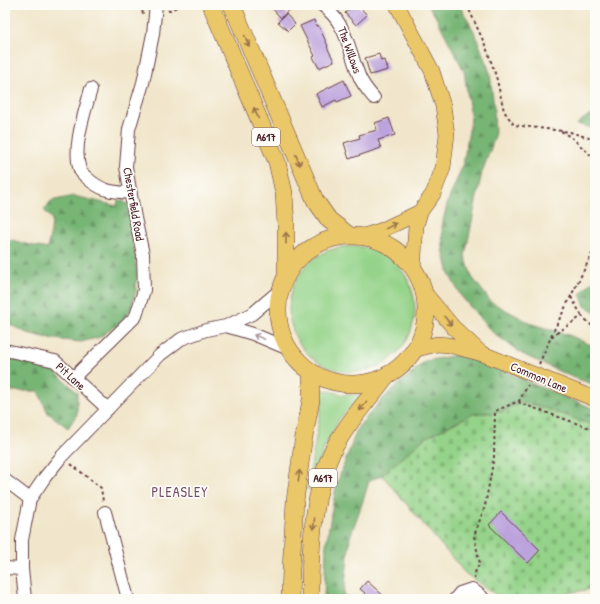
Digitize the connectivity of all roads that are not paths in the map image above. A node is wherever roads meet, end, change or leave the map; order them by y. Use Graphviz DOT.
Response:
graph roads {
  1 [pos="156,5"];
  2 [pos="211,5"];
  3 [pos="232,5"];
  4 [pos="322,5"];
  5 [pos="398,5"];
  6 [pos="91,89"];
  7 [pos="374,98"];
  8 [pos="131,193"];
  9 [pos="420,212"];
  10 [pos="356,237"];
  11 [pos="414,269"];
  12 [pos="283,283"];
  13 [pos="423,291"];
  14 [pos="226,326"];
  15 [pos="5,350"];
  16 [pos="291,350"];
  17 [pos="413,350"];
  18 [pos="482,354"];
  19 [pos="311,372"];
  20 [pos="387,375"];
  21 [pos="73,378"];
  22 [pos="595,399"];
  23 [pos="108,409"];
  24 [pos="5,480"];
  25 [pos="30,499"];
  26 [pos="105,512"];
  27 [pos="5,568"];
  28 [pos="22,569"];
  29 [pos="25,599"];
  30 [pos="128,599"];
  31 [pos="290,599"];
  32 [pos="310,599"];
  33 [pos="455,599"];
  34 [pos="483,599"];
  1 -- 8 [label="street, Chesterfield Road"];
  12 -- 2 [label="highway, A617, one-way"];
  3 -- 10 [label="highway, A617, one-way"];
  4 -- 7 [label="street, The Willows"];
  5 -- 9 [label="main road"];
  6 -- 8 [label="street"];
  8 -- 21 [label="street, Chesterfield Road"];
  10 -- 9 [label="main road, one-way"];
  9 -- 11 [label="main road"];
  10 -- 11 [label="highway"];
  10 -- 12 [label="highway"];
  11 -- 13 [label="highway"];
  12 -- 14 [label="street"];
  12 -- 16 [label="highway"];
  13 -- 17 [label="highway"];
  13 -- 18 [label="main road, one-way"];
  16 -- 14 [label="street, one-way"];
  14 -- 23 [label="street"];
  15 -- 21 [label="street, Pit Lane"];
  16 -- 19 [label="highway"];
  17 -- 18 [label="main road"];
  17 -- 20 [label="highway"];
  18 -- 22 [label="main road, Common Lane"];
  19 -- 20 [label="highway"];
  31 -- 19 [label="highway, A617, one-way"];
  20 -- 32 [label="highway, A617, one-way"];
  21 -- 23 [label="street, Pit Lane"];
  23 -- 25 [label="street"];
  24 -- 25 [label="street"];
  25 -- 28 [label="street"];
  26 -- 30 [label="street"];
  27 -- 28 [label="street"];
  28 -- 29 [label="street"];
  33 -- 34 [label="street"];
}
